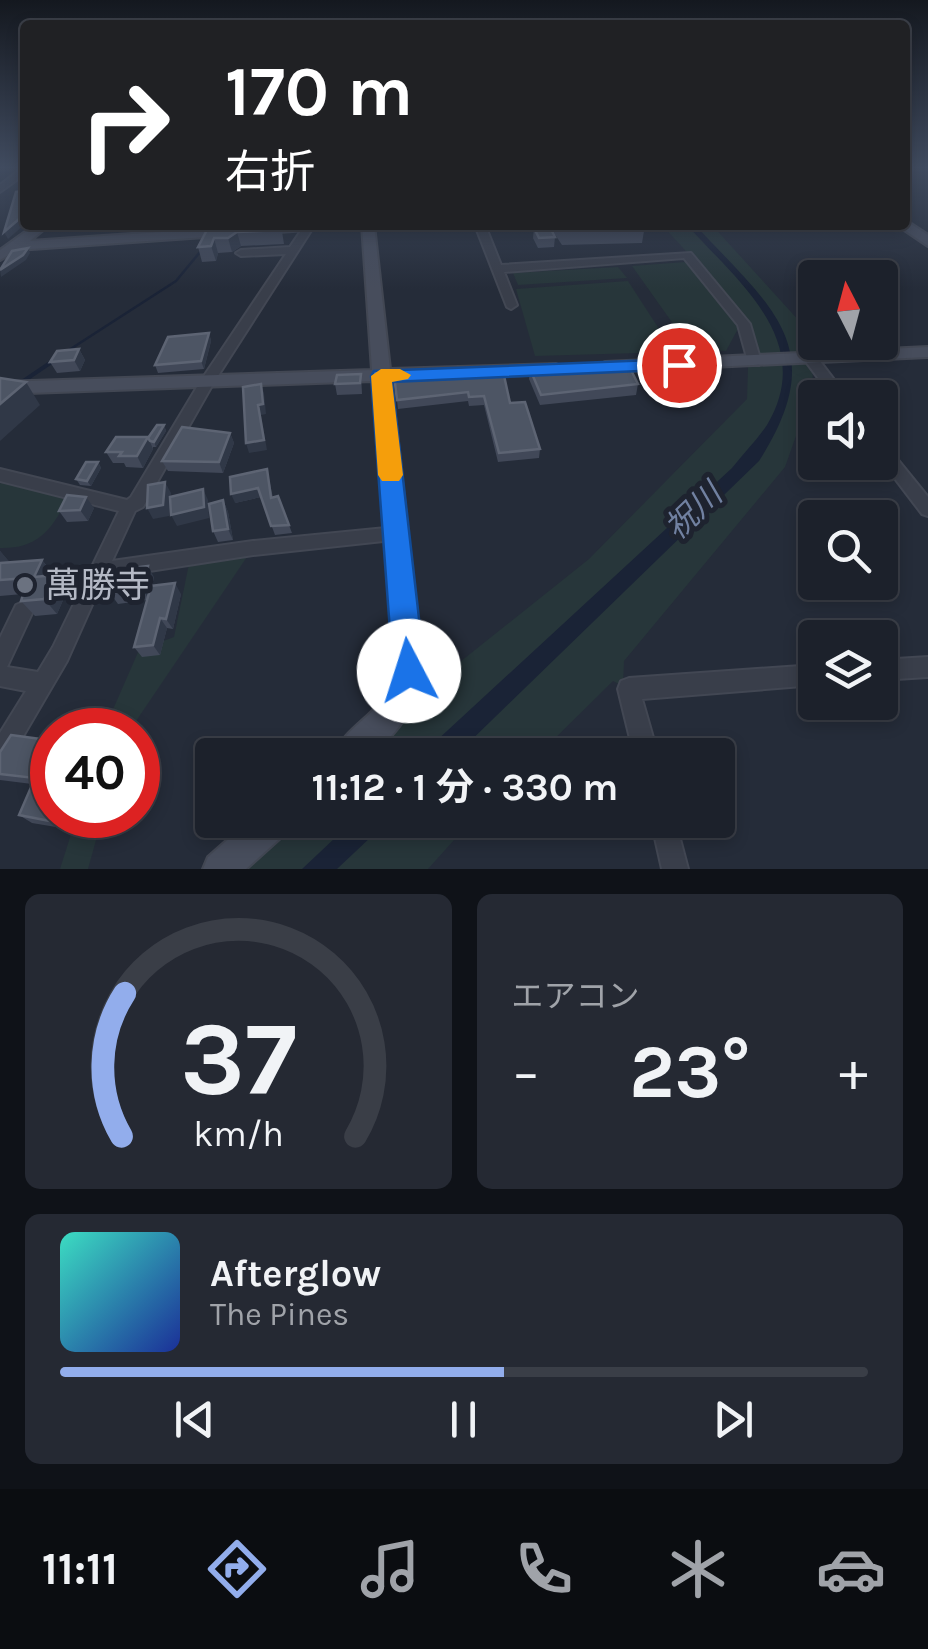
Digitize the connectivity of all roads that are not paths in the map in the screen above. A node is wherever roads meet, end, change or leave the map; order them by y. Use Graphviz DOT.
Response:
graph roads {
  1 [pos="35,230"];
  2 [pos="252,230"];
  3 [pos="306,230"];
  4 [pos="368,230"];
  5 [pos="482,230"];
  6 [pos="8,247"];
  7 [pos="293,250"];
  8 [pos="241,254"];
  9 [pos="0,256"];
  10 [pos="497,269"];
  11 [pos="511,305"];
  12 [pos="928,352"];
  13 [pos="898,354"];
  14 [pos="798,360"];
  15 [pos="811,360"];
  16 [pos="760,362"];
  17 [pos="381,376"];
  18 [pos="826,380"];
  19 [pos="207,382"];
  20 [pos="0,388"];
  21 [pos="898,471"];
  22 [pos="3,479"];
  23 [pos="129,507"];
  24 [pos="928,509"];
  25 [pos="396,534"];
  26 [pos="98,571"];
  27 [pos="23,612"];
  28 [pos="0,660"];
  29 [pos="928,667"];
  30 [pos="898,669"];
  31 [pos="0,676"];
  32 [pos="798,676"];
  33 [pos="43,682"];
  34 [pos="368,738"];
  35 [pos="641,738"];
  36 [pos="0,754"];
  37 [pos="255,838"];
  38 [pos="668,838"];
  39 [pos="220,869"];
  40 [pos="676,869"];
  1 -- 6 [label="street"];
  2 -- 6 [label="street"];
  3 -- 7 [label="street"];
  4 -- 17 [label="street"];
  5 -- 10 [label="street"];
  6 -- 9 [label="street"];
  7 -- 8 [label="street"];
  7 -- 19 [label="street"];
  10 -- 11 [label="street"];
  10 -- 16 [label="street"];
  12 -- 13 [label="street"];
  14 -- 16 [label="street"];
  15 -- 18 [label="street"];
  16 -- 17 [label="street"];
  17 -- 19 [label="street"];
  17 -- 25 [label="street"];
  19 -- 20 [label="street"];
  19 -- 23 [label="street"];
  21 -- 24 [label="street"];
  22 -- 23 [label="street"];
  23 -- 26 [label="street"];
  25 -- 26 [label="street"];
  25 -- 34 [label="street"];
  26 -- 33 [label="street"];
  27 -- 28 [label="street"];
  29 -- 30 [label="street"];
  31 -- 33 [label="street"];
  32 -- 35 [label="street"];
  33 -- 36 [label="street"];
  37 -- 39 [label="street"];
  38 -- 40 [label="street"];
}
